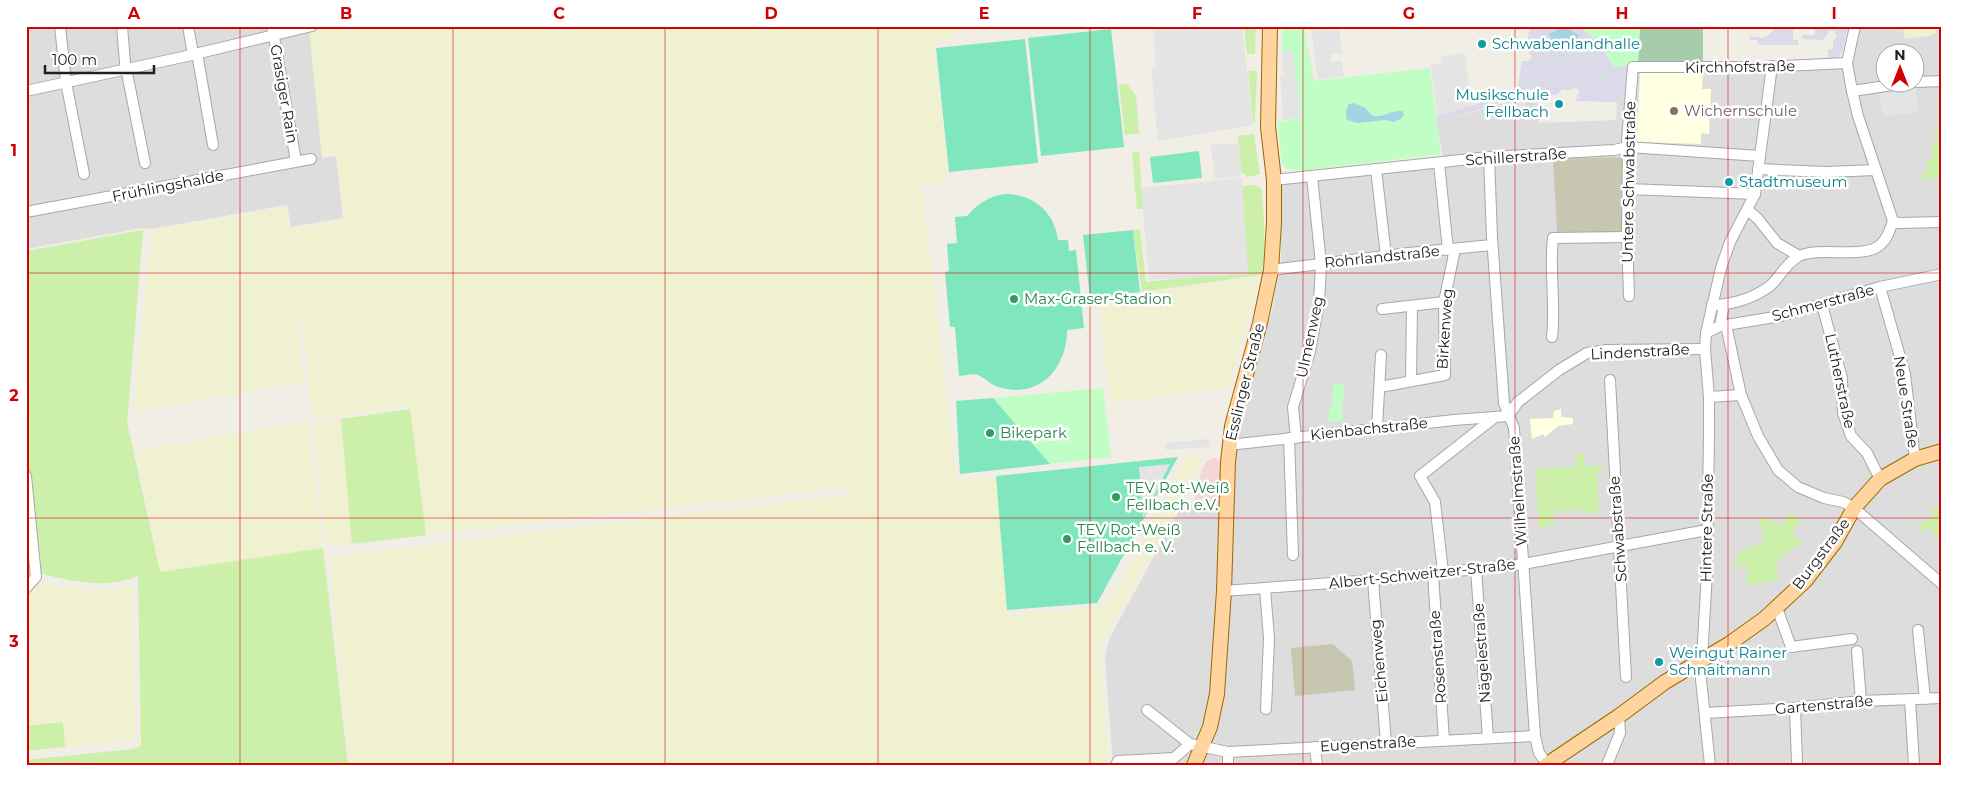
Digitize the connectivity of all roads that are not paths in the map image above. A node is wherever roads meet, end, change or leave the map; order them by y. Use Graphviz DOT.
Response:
graph roads {
  1 [pos="60,26"];
  2 [pos="122,26"];
  3 [pos="188,26"];
  4 [pos="312,26"];
  5 [pos="1270,26"];
  6 [pos="1855,26"];
  7 [pos="272,31"];
  8 [pos="195,54"];
  9 [pos="1847,63"];
  10 [pos="1772,66"];
  11 [pos="1633,67"];
  12 [pos="126,69"];
  13 [pos="1942,81"];
  14 [pos="66,82"];
  15 [pos="1926,82"];
  16 [pos="1876,88"];
  17 [pos="26,91"];
  18 [pos="1852,91"];
  19 [pos="213,146"];
  20 [pos="1628,147"];
  21 [pos="1760,156"];
  22 [pos="1489,157"];
  23 [pos="310,159"];
  24 [pos="296,161"];
  25 [pos="1439,163"];
  26 [pos="145,164"];
  27 [pos="1376,169"];
  28 [pos="1758,169"];
  29 [pos="1876,170"];
  30 [pos="84,174"];
  31 [pos="1312,176"];
  32 [pos="1274,180"];
  33 [pos="1628,190"];
  34 [pos="1755,194"];
  35 [pos="1748,210"];
  36 [pos="26,212"];
  37 [pos="1893,221"];
  38 [pos="1942,222"];
  39 [pos="1627,237"];
  40 [pos="1492,245"];
  41 [pos="1451,250"];
  42 [pos="1386,256"];
  43 [pos="1799,256"];
  44 [pos="1320,264"];
  45 [pos="1271,270"];
  46 [pos="1942,274"];
  47 [pos="1880,287"];
  48 [pos="1629,296"];
  49 [pos="1444,302"];
  50 [pos="1712,305"];
  51 [pos="1724,305"];
  52 [pos="1822,305"];
  53 [pos="1412,307"];
  54 [pos="1382,309"];
  55 [pos="1723,325"];
  56 [pos="1706,333"];
  57 [pos="1552,337"];
  58 [pos="1705,349"];
  59 [pos="1381,355"];
  60 [pos="1610,380"];
  61 [pos="1411,381"];
  62 [pos="1380,387"];
  63 [pos="1741,395"];
  64 [pos="1709,397"];
  65 [pos="1508,416"];
  66 [pos="1496,417"];
  67 [pos="1377,428"];
  68 [pos="1292,438"];
  69 [pos="1229,445"];
  70 [pos="1942,451"];
  71 [pos="1915,459"];
  72 [pos="26,476"];
  73 [pos="1880,479"];
  74 [pos="1854,508"];
  75 [pos="1707,530"];
  76 [pos="1620,545"];
  77 [pos="1293,555"];
  78 [pos="1523,564"];
  79 [pos="1476,569"];
  80 [pos="1438,573"];
  81 [pos="1373,580"];
  82 [pos="1942,584"];
  83 [pos="26,588"];
  84 [pos="1265,589"];
  85 [pos="1224,591"];
  86 [pos="1777,608"];
  87 [pos="1918,630"];
  88 [pos="1852,639"];
  89 [pos="1857,651"];
  90 [pos="1700,660"];
  91 [pos="1626,677"];
  92 [pos="1942,698"];
  93 [pos="1910,699"];
  94 [pos="1925,699"];
  95 [pos="1860,701"];
  96 [pos="1266,708"];
  97 [pos="1795,708"];
  98 [pos="1147,710"];
  99 [pos="1705,713"];
  100 [pos="1619,716"];
  101 [pos="1535,736"];
  102 [pos="1488,738"];
  103 [pos="1444,740"];
  104 [pos="1386,743"];
  105 [pos="1196,745"];
  106 [pos="1315,747"];
  107 [pos="1228,752"];
  108 [pos="1797,762"];
  109 [pos="1547,764"];
  110 [pos="1116,765"];
  111 [pos="1194,765"];
  112 [pos="1228,765"];
  113 [pos="1317,765"];
  114 [pos="1607,765"];
  115 [pos="1710,765"];
  116 [pos="1914,765"];
  1 -- 14 [label="street"];
  2 -- 12 [label="street"];
  3 -- 8 [label="street"];
  4 -- 7 [label="street"];
  5 -- 32 [label="main road, Esslinger Straße"];
  6 -- 9 [label="street"];
  7 -- 8 [label="street"];
  7 -- 24 [label="street, Grasiger Rain"];
  8 -- 12 [label="street"];
  8 -- 19 [label="street"];
  9 -- 10 [label="street, Kirchhofstraße"];
  9 -- 18 [label="street"];
  10 -- 11 [label="street, Kirchhofstraße"];
  10 -- 21 [label="street, Hintere Straße"];
  11 -- 20 [label="street, Untere Schwabstraße"];
  12 -- 14 [label="street"];
  12 -- 26 [label="street"];
  13 -- 15 [label="street"];
  14 -- 17 [label="street"];
  14 -- 30 [label="street"];
  16 -- 18 [label="street"];
  18 -- 29 [label="street"];
  20 -- 21 [label="street, Schillerstraße"];
  20 -- 22 [label="street, Schillerstraße"];
  20 -- 33 [label="street, Untere Schwabstraße"];
  21 -- 28 [label="street, Hintere Straße"];
  22 -- 25 [label="street, Schillerstraße"];
  22 -- 40 [label="street, Wilhelmstraße"];
  23 -- 24 [label="street, Frühlingshalde"];
  24 -- 36 [label="street, Frühlingshalde"];
  25 -- 27 [label="street, Schillerstraße"];
  25 -- 41 [label="street, Birkenweg"];
  27 -- 31 [label="street, Schillerstraße"];
  27 -- 42 [label="street"];
  28 -- 29 [label="street"];
  28 -- 34 [label="street, Hintere Straße"];
  29 -- 37 [label="street"];
  31 -- 32 [label="street, Schillerstraße"];
  31 -- 44 [label="street, Ulmenweg"];
  32 -- 45 [label="main road, Esslinger Straße"];
  33 -- 34 [label="street"];
  33 -- 39 [label="street, Untere Schwabstraße"];
  34 -- 35 [label="street, Hintere Straße"];
  35 -- 43 [label="street"];
  35 -- 50 [label="street, Hintere Straße"];
  37 -- 38 [label="street"];
  37 -- 43 [label="street"];
  39 -- 48 [label="street, Untere Schwabstraße"];
  39 -- 57 [label="street"];
  40 -- 41 [label="street, Rohrlandstraße"];
  40 -- 65 [label="street, Wilhelmstraße"];
  41 -- 42 [label="street, Rohrlandstraße"];
  41 -- 49 [label="street, Birkenweg"];
  42 -- 44 [label="street, Rohrlandstraße"];
  43 -- 51 [label="street"];
  44 -- 45 [label="street, Rohrlandstraße"];
  44 -- 68 [label="street, Ulmenweg"];
  45 -- 69 [label="main road, Esslinger Straße"];
  46 -- 47 [label="street, Schmerstraße"];
  47 -- 52 [label="street, Schmerstraße"];
  47 -- 71 [label="street, Neue Straße"];
  49 -- 53 [label="street"];
  49 -- 61 [label="street, Birkenweg"];
  50 -- 51 [label="street"];
  50 -- 56 [label="street, Hintere Straße"];
  51 -- 55 [label="street"];
  52 -- 55 [label="street, Schmerstraße"];
  52 -- 73 [label="street, Lutherstraße"];
  53 -- 54 [label="street"];
  53 -- 61 [label="street"];
  55 -- 56 [label="street, Schmerstraße"];
  55 -- 63 [label="street"];
  56 -- 58 [label="street, Hintere Straße"];
  58 -- 64 [label="street, Hintere Straße"];
  58 -- 65 [label="street, Lindenstraße"];
  59 -- 62 [label="street"];
  60 -- 76 [label="street, Schwabstraße"];
  61 -- 62 [label="street, Birkenweg"];
  62 -- 67 [label="street"];
  63 -- 64 [label="street"];
  63 -- 74 [label="street"];
  64 -- 75 [label="street, Hintere Straße"];
  65 -- 66 [label="street, Kienbachstraße"];
  65 -- 78 [label="street, Wilhelmstraße"];
  66 -- 67 [label="street, Kienbachstraße"];
  66 -- 80 [label="street, Rosenstraße"];
  67 -- 68 [label="street, Kienbachstraße"];
  68 -- 69 [label="street, Kienbachstraße"];
  68 -- 77 [label="street, Ulmenweg"];
  69 -- 85 [label="main road, Esslinger Straße"];
  70 -- 71 [label="main road, Burgstraße"];
  71 -- 73 [label="main road, Burgstraße"];
  72 -- 83 [label="street"];
  73 -- 74 [label="main road, Burgstraße"];
  74 -- 82 [label="street"];
  74 -- 86 [label="main road, Burgstraße"];
  75 -- 76 [label="street, Albert-Schweitzer-Straße"];
  75 -- 90 [label="street, Hintere Straße"];
  76 -- 78 [label="street, Albert-Schweitzer-Straße"];
  76 -- 91 [label="street, Schwabstraße"];
  78 -- 79 [label="street, Albert-Schweitzer-Straße"];
  78 -- 101 [label="street, Wilhelmstraße"];
  79 -- 80 [label="street, Albert-Schweitzer-Straße"];
  79 -- 102 [label="street, Nägelestraße"];
  80 -- 81 [label="street, Albert-Schweitzer-Straße"];
  80 -- 103 [label="street, Rosenstraße"];
  81 -- 84 [label="street, Albert-Schweitzer-Straße"];
  81 -- 104 [label="street, Eichenweg"];
  84 -- 85 [label="street, Albert-Schweitzer-Straße"];
  84 -- 96 [label="street"];
  85 -- 105 [label="main road, Esslinger Straße"];
  86 -- 88 [label="street"];
  86 -- 90 [label="main road, Burgstraße"];
  87 -- 94 [label="street"];
  89 -- 95 [label="street"];
  90 -- 99 [label="street, Hintere Straße"];
  90 -- 100 [label="main road, Burgstraße"];
  92 -- 94 [label="street, Gartenstraße"];
  93 -- 94 [label="street, Gartenstraße"];
  93 -- 95 [label="street, Gartenstraße"];
  93 -- 116 [label="street"];
  95 -- 97 [label="street, Gartenstraße"];
  97 -- 99 [label="street, Gartenstraße"];
  97 -- 108 [label="street"];
  98 -- 105 [label="street, Eugenstraße"];
  99 -- 115 [label="street, Hintere Straße"];
  100 -- 109 [label="main road, Burgstraße"];
  100 -- 114 [label="street"];
  101 -- 102 [label="street, Eugenstraße"];
  101 -- 109 [label="street, Wilhelmstraße"];
  102 -- 103 [label="street, Eugenstraße"];
  103 -- 104 [label="street, Eugenstraße"];
  104 -- 106 [label="street, Eugenstraße"];
  105 -- 107 [label="street, Eugenstraße"];
  105 -- 110 [label="street"];
  105 -- 111 [label="main road, Esslinger Straße"];
  106 -- 107 [label="street, Eugenstraße"];
  106 -- 113 [label="street"];
  107 -- 112 [label="street"];
}
